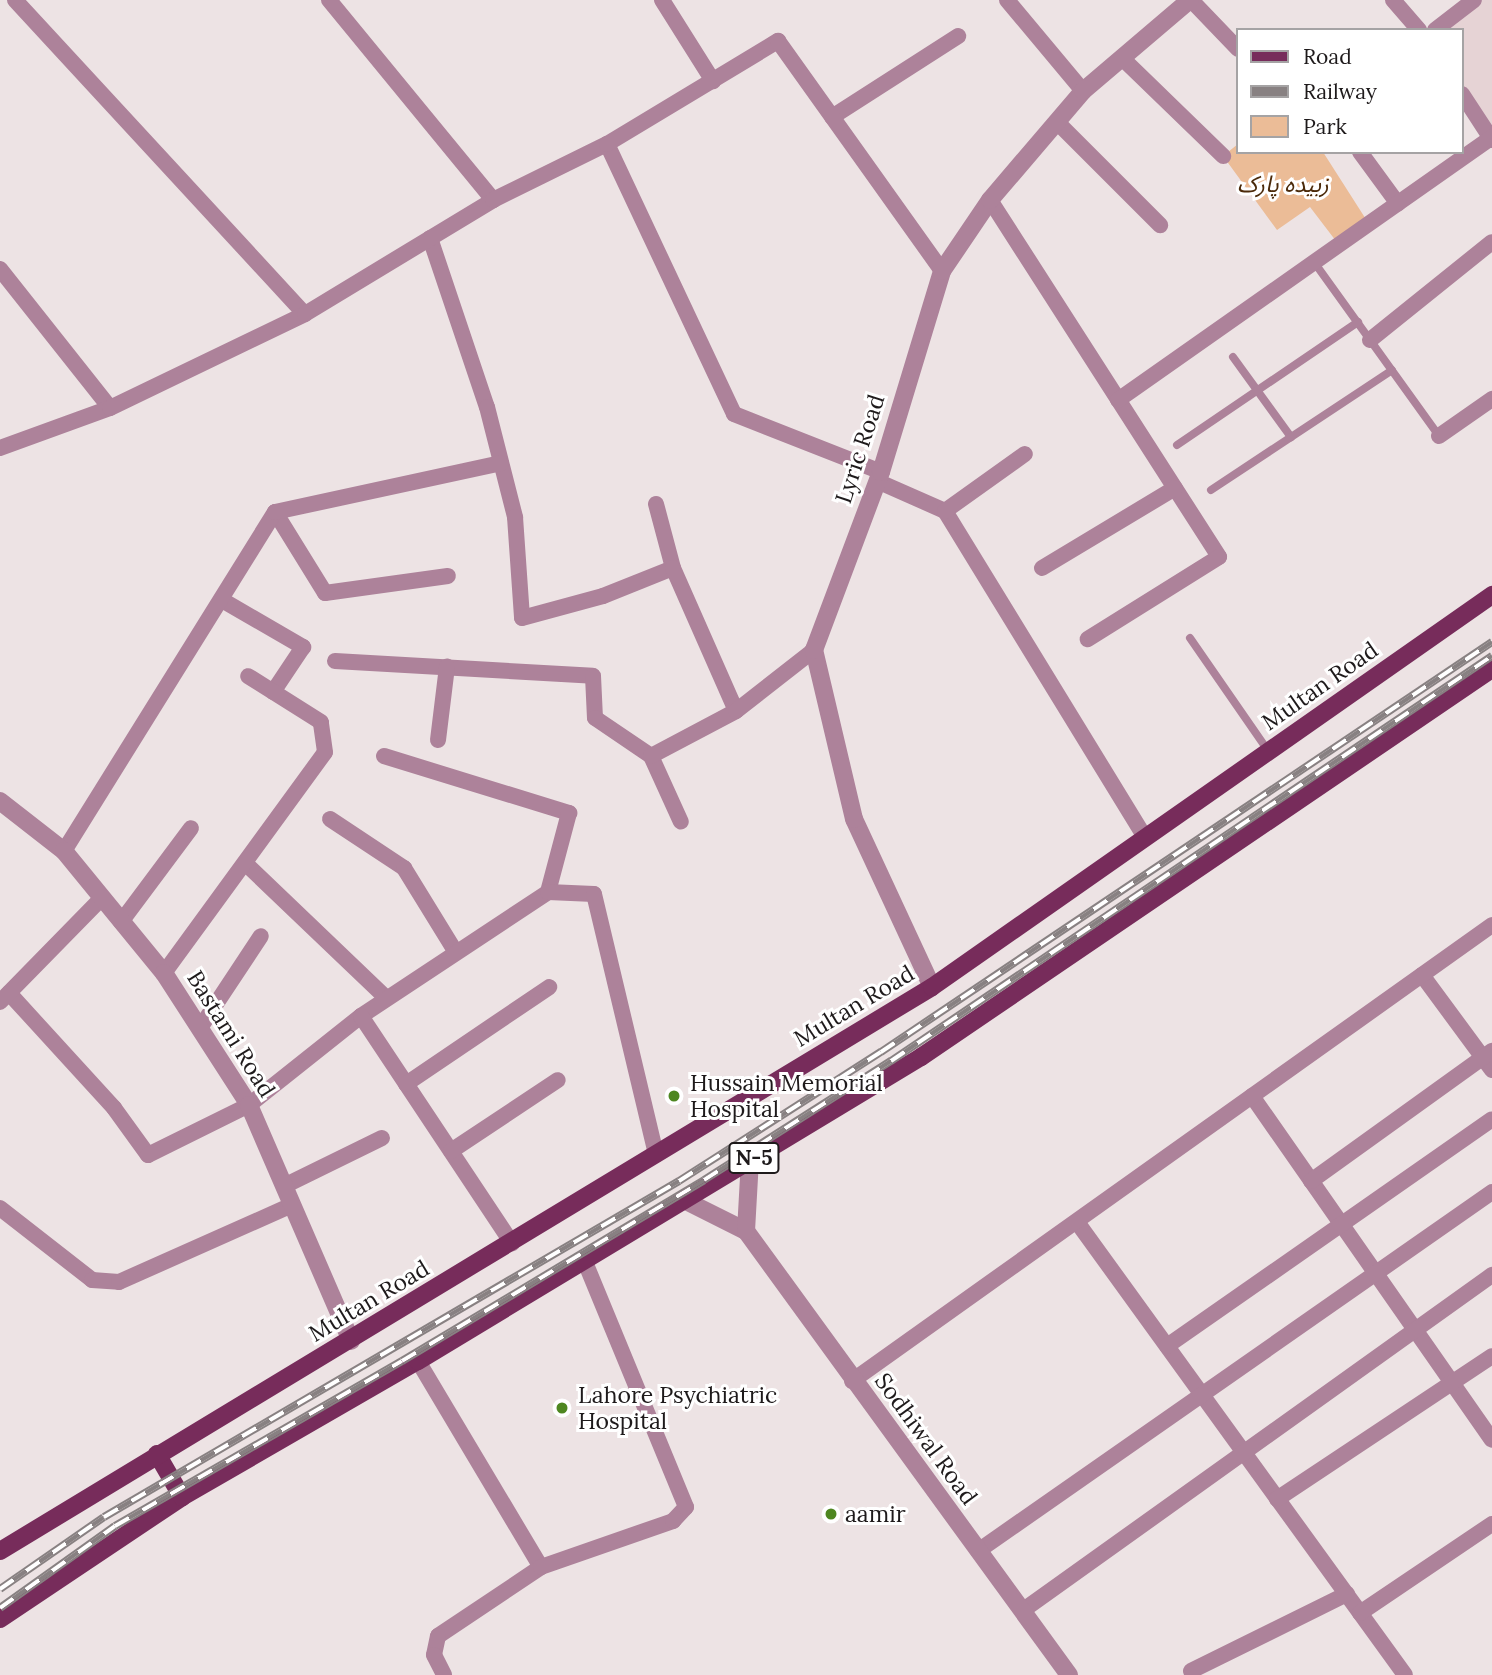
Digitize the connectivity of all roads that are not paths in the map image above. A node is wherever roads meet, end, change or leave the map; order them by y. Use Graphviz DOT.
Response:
graph roads {
  1 [pos="15,0"];
  2 [pos="329,0"];
  3 [pos="662,0"];
  4 [pos="1007,0"];
  5 [pos="1190,0"];
  6 [pos="1393,0"];
  7 [pos="1474,0"];
  8 [pos="1417,28"];
  9 [pos="1438,28"];
  10 [pos="958,36"];
  11 [pos="1236,46"];
  12 [pos="1122,58"];
  13 [pos="713,81"];
  14 [pos="1083,91"];
  15 [pos="1464,97"];
  16 [pos="832,117"];
  17 [pos="1057,122"];
  18 [pos="1492,139"];
  19 [pos="607,144"];
  20 [pos="1361,154"];
  21 [pos="1223,156"];
  22 [pos="492,200"];
  23 [pos="990,200"];
  24 [pos="1398,204"];
  25 [pos="1160,225"];
  26 [pos="430,238"];
  27 [pos="1492,242"];
  28 [pos="1314,262"];
  29 [pos="0,269"];
  30 [pos="942,271"];
  31 [pos="305,314"];
  32 [pos="1358,322"];
  33 [pos="1370,340"];
  34 [pos="1233,357"];
  35 [pos="1392,370"];
  36 [pos="1258,390"];
  37 [pos="1492,398"];
  38 [pos="1118,400"];
  39 [pos="110,408"];
  40 [pos="1439,436"];
  41 [pos="1291,437"];
  42 [pos="1177,445"];
  43 [pos="0,448"];
  44 [pos="1025,454"];
  45 [pos="501,463"];
  46 [pos="879,476"];
  47 [pos="1175,488"];
  48 [pos="1211,490"];
  49 [pos="656,504"];
  50 [pos="945,511"];
  51 [pos="275,512"];
  52 [pos="673,568"];
  53 [pos="1042,568"];
  54 [pos="448,576"];
  55 [pos="1492,595"];
  56 [pos="222,600"];
  57 [pos="1190,638"];
  58 [pos="1088,639"];
  59 [pos="814,650"];
  60 [pos="335,661"];
  61 [pos="447,667"];
  62 [pos="1492,669"];
  63 [pos="248,676"];
  64 [pos="273,692"];
  65 [pos="736,710"];
  66 [pos="438,740"];
  67 [pos="1269,752"];
  68 [pos="384,756"];
  69 [pos="652,756"];
  70 [pos="0,801"];
  71 [pos="330,819"];
  72 [pos="681,822"];
  73 [pos="191,828"];
  74 [pos="1144,836"];
  75 [pos="64,851"];
  76 [pos="246,864"];
  77 [pos="548,892"];
  78 [pos="102,898"];
  79 [pos="121,922"];
  80 [pos="1492,925"];
  81 [pos="261,936"];
  82 [pos="455,951"];
  83 [pos="164,973"];
  84 [pos="1422,975"];
  85 [pos="932,987"];
  86 [pos="549,988"];
  87 [pos="4,998"];
  88 [pos="386,998"];
  89 [pos="361,1016"];
  90 [pos="200,1028"];
  91 [pos="1489,1059"];
  92 [pos="558,1080"];
  93 [pos="406,1084"];
  94 [pos="1252,1096"];
  95 [pos="249,1105"];
  96 [pos="1492,1119"];
  97 [pos="382,1138"];
  98 [pos="451,1151"];
  99 [pos="656,1155"];
  100 [pos="750,1160"];
  101 [pos="1311,1181"];
  102 [pos="284,1186"];
  103 [pos="1492,1192"];
  104 [pos="684,1200"];
  105 [pos="292,1205"];
  106 [pos="0,1208"];
  107 [pos="1077,1222"];
  108 [pos="1341,1224"];
  109 [pos="746,1231"];
  110 [pos="512,1243"];
  111 [pos="584,1259"];
  112 [pos="1375,1273"];
  113 [pos="1492,1275"];
  114 [pos="1417,1331"];
  115 [pos="351,1341"];
  116 [pos="1167,1346"];
  117 [pos="1492,1356"];
  118 [pos="418,1361"];
  119 [pos="852,1381"];
  120 [pos="1453,1383"];
  121 [pos="1203,1397"];
  122 [pos="1492,1440"];
  123 [pos="1243,1451"];
  124 [pos="157,1454"];
  125 [pos="182,1497"];
  126 [pos="1277,1499"];
  127 [pos="1492,1524"];
  128 [pos="0,1550"];
  129 [pos="978,1551"];
  130 [pos="541,1567"];
  131 [pos="1346,1594"];
  132 [pos="1022,1611"];
  133 [pos="1360,1614"];
  134 [pos="0,1619"];
  135 [pos="1191,1671"];
  136 [pos="444,1675"];
  137 [pos="1069,1675"];
  138 [pos="1405,1675"];
  1 -- 31 [label="street"];
  2 -- 22 [label="street"];
  3 -- 13 [label="street"];
  4 -- 14 [label="street"];
  5 -- 11 [label="street"];
  5 -- 12 [label="street, Lyric Road"];
  6 -- 8 [label="street"];
  7 -- 9 [label="street"];
  10 -- 16 [label="street"];
  12 -- 14 [label="street, Lyric Road"];
  12 -- 21 [label="street"];
  13 -- 16 [label="street"];
  13 -- 19 [label="street"];
  14 -- 17 [label="street, Lyric Road"];
  15 -- 18 [label="street"];
  16 -- 30 [label="street"];
  17 -- 23 [label="street, Lyric Road"];
  17 -- 25 [label="street"];
  18 -- 24 [label="street"];
  19 -- 22 [label="street"];
  19 -- 46 [label="street"];
  20 -- 24 [label="street"];
  22 -- 26 [label="street"];
  23 -- 30 [label="street, Lyric Road"];
  23 -- 38 [label="street"];
  24 -- 28 [label="street"];
  26 -- 31 [label="street"];
  26 -- 45 [label="street"];
  27 -- 33 [label="street"];
  28 -- 32 [label="lane"];
  28 -- 38 [label="street"];
  29 -- 39 [label="street"];
  30 -- 46 [label="street, Lyric Road"];
  31 -- 39 [label="street"];
  32 -- 33 [label="lane"];
  32 -- 36 [label="lane"];
  33 -- 35 [label="lane"];
  34 -- 36 [label="lane"];
  35 -- 40 [label="lane"];
  35 -- 41 [label="lane"];
  36 -- 41 [label="lane"];
  36 -- 42 [label="lane"];
  37 -- 40 [label="street"];
  38 -- 47 [label="street"];
  39 -- 43 [label="street"];
  41 -- 48 [label="lane"];
  44 -- 50 [label="street"];
  45 -- 51 [label="street"];
  45 -- 52 [label="street"];
  46 -- 50 [label="street"];
  46 -- 59 [label="street, Lyric Road"];
  47 -- 53 [label="street"];
  47 -- 58 [label="street"];
  49 -- 52 [label="street"];
  50 -- 74 [label="street"];
  51 -- 54 [label="street"];
  51 -- 56 [label="street"];
  52 -- 65 [label="street"];
  55 -- 67 [label="main road, Multan Road / N-5"];
  56 -- 64 [label="street"];
  56 -- 75 [label="street"];
  57 -- 67 [label="lane"];
  59 -- 65 [label="street"];
  59 -- 85 [label="street"];
  60 -- 61 [label="street"];
  61 -- 66 [label="street"];
  61 -- 69 [label="street"];
  62 -- 100 [label="main road, N-5"];
  63 -- 64 [label="street"];
  64 -- 76 [label="street"];
  65 -- 69 [label="street"];
  67 -- 74 [label="main road, Multan Road / N-5"];
  68 -- 77 [label="street"];
  69 -- 72 [label="street"];
  70 -- 75 [label="street, Bastami Road"];
  71 -- 82 [label="street"];
  73 -- 79 [label="street"];
  74 -- 85 [label="main road, Multan Road / N-5"];
  75 -- 78 [label="street, Bastami Road"];
  76 -- 83 [label="street"];
  76 -- 88 [label="street"];
  77 -- 82 [label="street"];
  77 -- 99 [label="street"];
  78 -- 79 [label="street, Bastami Road"];
  78 -- 87 [label="street"];
  79 -- 83 [label="street, Bastami Road"];
  80 -- 84 [label="street"];
  81 -- 90 [label="street"];
  82 -- 88 [label="street"];
  83 -- 90 [label="street, Bastami Road"];
  84 -- 91 [label="street"];
  84 -- 94 [label="street"];
  85 -- 99 [label="main road, Multan Road / N-5"];
  86 -- 93 [label="street"];
  87 -- 95 [label="street"];
  88 -- 89 [label="street"];
  89 -- 93 [label="street"];
  89 -- 95 [label="street"];
  90 -- 95 [label="street, Bastami Road"];
  91 -- 101 [label="street"];
  92 -- 98 [label="street"];
  93 -- 98 [label="street"];
  94 -- 101 [label="street"];
  94 -- 107 [label="street"];
  95 -- 102 [label="street, Bastami Road"];
  96 -- 108 [label="street"];
  97 -- 102 [label="street"];
  98 -- 110 [label="street"];
  99 -- 110 [label="main road, Multan Road / N-5"];
  100 -- 104 [label="main road, N-5"];
  100 -- 109 [label="street"];
  101 -- 108 [label="street"];
  102 -- 105 [label="street, Bastami Road"];
  103 -- 112 [label="street"];
  104 -- 109 [label="street, Sodhiwal Road"];
  104 -- 111 [label="main road, N-5"];
  105 -- 106 [label="street"];
  105 -- 115 [label="street, Bastami Road"];
  107 -- 116 [label="street"];
  107 -- 119 [label="street"];
  108 -- 112 [label="street"];
  108 -- 116 [label="street"];
  109 -- 119 [label="street, Sodhiwal Road"];
  110 -- 115 [label="main road, Multan Road / N-5"];
  111 -- 118 [label="main road, N-5"];
  111 -- 130 [label="street"];
  112 -- 114 [label="street"];
  112 -- 121 [label="street"];
  113 -- 114 [label="street"];
  114 -- 120 [label="street"];
  114 -- 123 [label="street"];
  115 -- 124 [label="main road, Multan Road / N-5"];
  116 -- 121 [label="street"];
  117 -- 120 [label="street"];
  118 -- 125 [label="main road, N-5"];
  118 -- 130 [label="street"];
  119 -- 129 [label="street, Sodhiwal Road"];
  120 -- 122 [label="street"];
  120 -- 126 [label="street"];
  121 -- 123 [label="street"];
  121 -- 129 [label="street"];
  123 -- 126 [label="street"];
  123 -- 132 [label="street"];
  124 -- 125 [label="main road"];
  124 -- 128 [label="main road, Multan Road / N-5"];
  125 -- 134 [label="main road, N-5"];
  126 -- 131 [label="street"];
  127 -- 133 [label="street"];
  129 -- 132 [label="street, Sodhiwal Road"];
  130 -- 136 [label="street"];
  131 -- 133 [label="street"];
  131 -- 135 [label="street"];
  132 -- 137 [label="street, Sodhiwal Road"];
  133 -- 138 [label="street"];
}
